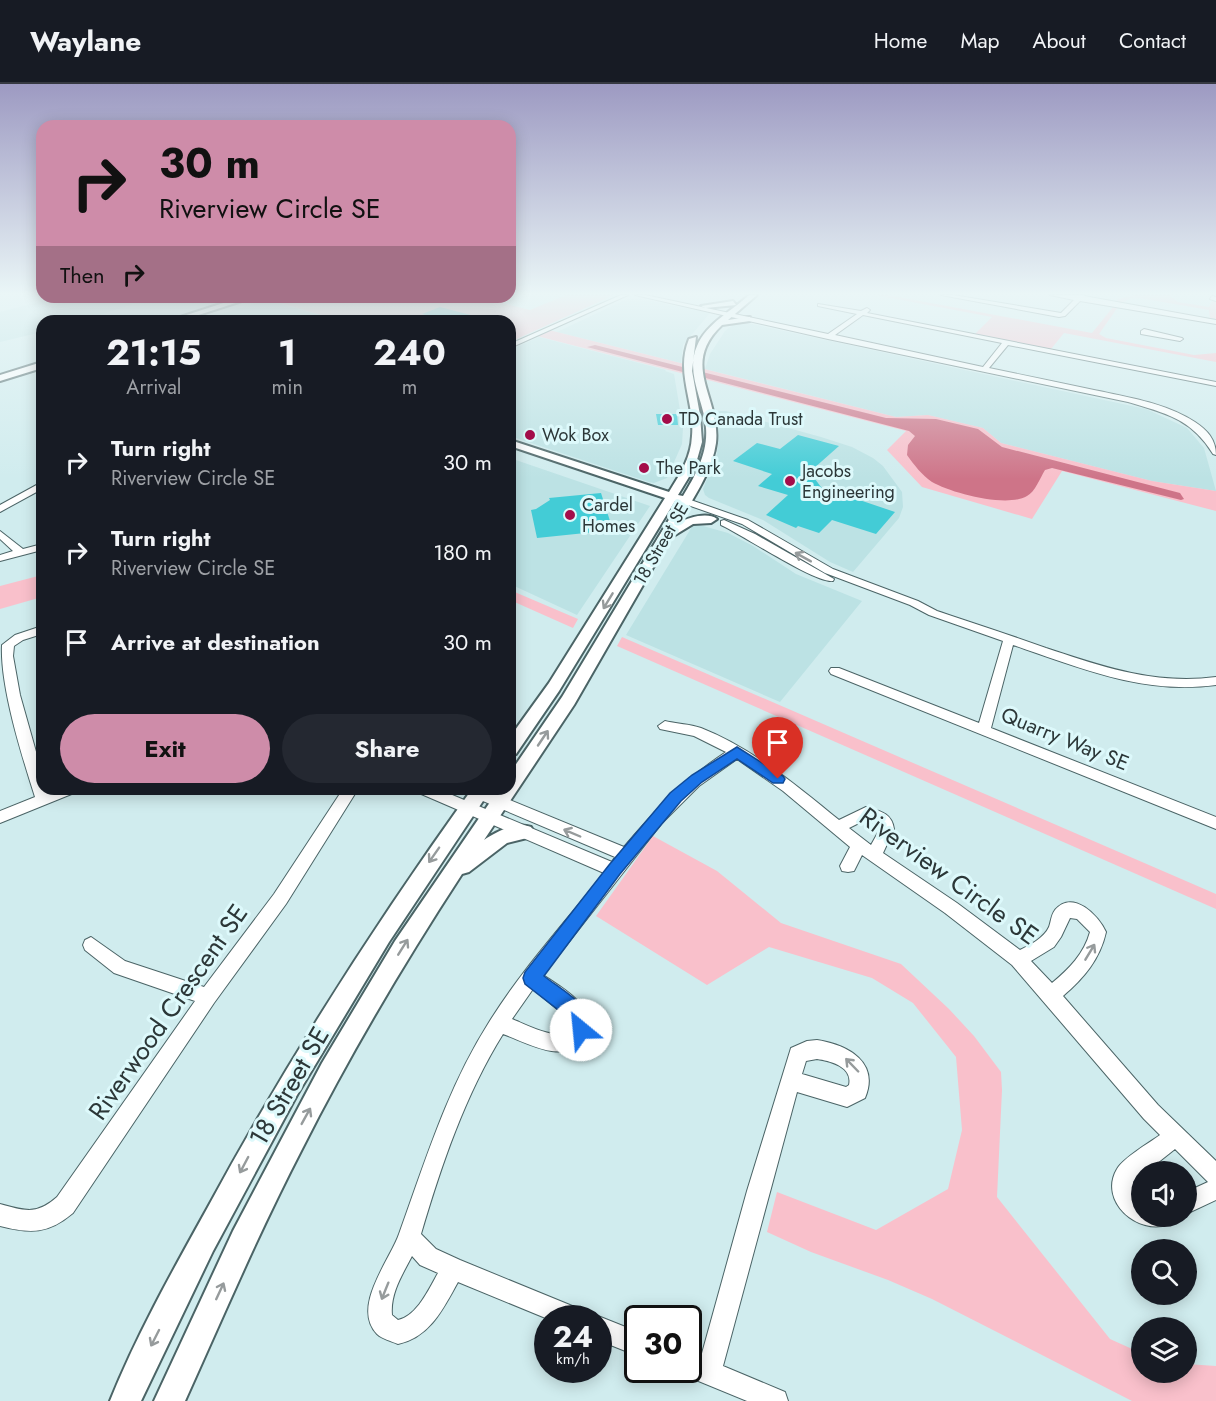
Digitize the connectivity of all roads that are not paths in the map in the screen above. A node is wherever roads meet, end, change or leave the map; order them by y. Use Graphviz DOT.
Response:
graph roads {
  1 [pos="687,356"];
  2 [pos="697,356"];
  3 [pos="928,356"];
  4 [pos="995,356"];
  5 [pos="1098,356"];
  6 [pos="36,365"];
  7 [pos="985,369"];
  8 [pos="0,376"];
  9 [pos="1216,384"];
  10 [pos="516,445"];
  11 [pos="1216,452"];
  12 [pos="516,453"];
  13 [pos="684,477"];
  14 [pos="36,488"];
  15 [pos="646,488"];
  16 [pos="670,500"];
  17 [pos="683,505"];
  18 [pos="0,509"];
  19 [pos="711,519"];
  20 [pos="0,534"];
  21 [pos="663,539"];
  22 [pos="36,549"];
  23 [pos="21,553"];
  24 [pos="0,558"];
  25 [pos="933,613"];
  26 [pos="36,632"];
  27 [pos="1009,639"];
  28 [pos="835,671"];
  29 [pos="1216,681"];
  30 [pos="665,726"];
  31 [pos="984,730"];
  32 [pos="516,739"];
  33 [pos="737,752"];
  34 [pos="516,763"];
  35 [pos="36,776"];
  36 [pos="42,795"];
  37 [pos="52,795"];
  38 [pos="347,795"];
  39 [pos="472,795"];
  40 [pos="488,797"];
  41 [pos="43,798"];
  42 [pos="0,817"];
  43 [pos="1216,823"];
  44 [pos="836,828"];
  45 [pos="525,832"];
  46 [pos="859,845"];
  47 [pos="874,856"];
  48 [pos="620,863"];
  49 [pos="848,866"];
  50 [pos="446,880"];
  51 [pos="91,945"];
  52 [pos="1018,959"];
  53 [pos="532,978"];
  54 [pos="1051,995"];
  55 [pos="208,997"];
  56 [pos="500,1024"];
  57 [pos="791,1081"];
  58 [pos="1174,1137"];
  59 [pos="1143,1161"];
  60 [pos="1131,1170"];
  61 [pos="1216,1176"];
  62 [pos="1216,1189"];
  63 [pos="1197,1198"];
  64 [pos="1131,1205"];
  65 [pos="0,1215"];
  66 [pos="409,1238"];
  67 [pos="453,1269"];
  68 [pos="542,1305"];
  69 [pos="702,1360"];
  70 [pos="702,1370"];
  71 [pos="126,1401"];
  72 [pos="169,1401"];
  73 [pos="776,1401"];
  1 -- 13 [label="main road, 18 Street SE"];
  2 -- 17 [label="main road, 18 Street SE"];
  3 -- 7 [label="street"];
  4 -- 7 [label="street"];
  5 -- 9 [label="street"];
  6 -- 8 [label="main road"];
  7 -- 11 [label="street"];
  10 -- 15 [label="main road"];
  12 -- 16 [label="main road"];
  13 -- 15 [label="main road"];
  13 -- 16 [label="main road, 18 Street SE"];
  14 -- 18 [label="street"];
  15 -- 16 [label="main road"];
  16 -- 17 [label="main road"];
  16 -- 32 [label="main road, 18 Street SE, one-way"];
  17 -- 19 [label="street"];
  17 -- 21 [label="main road, 18 Street SE"];
  25 -- 17 [label="street, one-way"];
  19 -- 21 [label="main road"];
  19 -- 25 [label="street"];
  20 -- 23 [label="street"];
  34 -- 21 [label="main road, 18 Street SE, one-way"];
  22 -- 23 [label="street"];
  23 -- 24 [label="street"];
  25 -- 27 [label="street"];
  26 -- 35 [label="street"];
  27 -- 29 [label="street"];
  27 -- 31 [label="street, Quarry Way SE"];
  28 -- 31 [label="street"];
  30 -- 33 [label="street, Riverview Circle SE"];
  31 -- 43 [label="street, Quarry Way SE"];
  33 -- 44 [label="street, Riverview Circle SE"];
  33 -- 48 [label="street"];
  36 -- 41 [label="street"];
  37 -- 41 [label="street"];
  38 -- 55 [label="street, Riverwood Crescent SE"];
  39 -- 40 [label="street"];
  40 -- 45 [label="street"];
  48 -- 40 [label="street, one-way"];
  40 -- 50 [label="main road, 18 Street SE"];
  40 -- 71 [label="main road, 18 Street SE, one-way"];
  41 -- 42 [label="street"];
  44 -- 46 [label="street, Riverview Circle SE"];
  44 -- 47 [label="street"];
  45 -- 48 [label="street"];
  45 -- 50 [label="main road"];
  46 -- 47 [label="street, Riverview Circle SE"];
  46 -- 49 [label="street"];
  47 -- 52 [label="street, Riverview Circle SE"];
  48 -- 53 [label="street"];
  72 -- 50 [label="main road, 18 Street SE, one-way"];
  51 -- 55 [label="street"];
  52 -- 54 [label="street, Riverview Circle SE"];
  54 -- 52 [label="street, one-way"];
  53 -- 56 [label="street"];
  53 -- 56 [label="street"];
  54 -- 58 [label="street, Riverview Circle SE"];
  55 -- 65 [label="street, Riverwood Crescent SE"];
  56 -- 66 [label="street"];
  57 -- 69 [label="street"];
  58 -- 59 [label="street"];
  58 -- 61 [label="street, Riverview Circle SE"];
  60 -- 64 [label="street"];
  62 -- 63 [label="street"];
  66 -- 67 [label="street"];
  66 -- 67 [label="street, one-way"];
  67 -- 68 [label="street"];
  70 -- 73 [label="street"];
}
